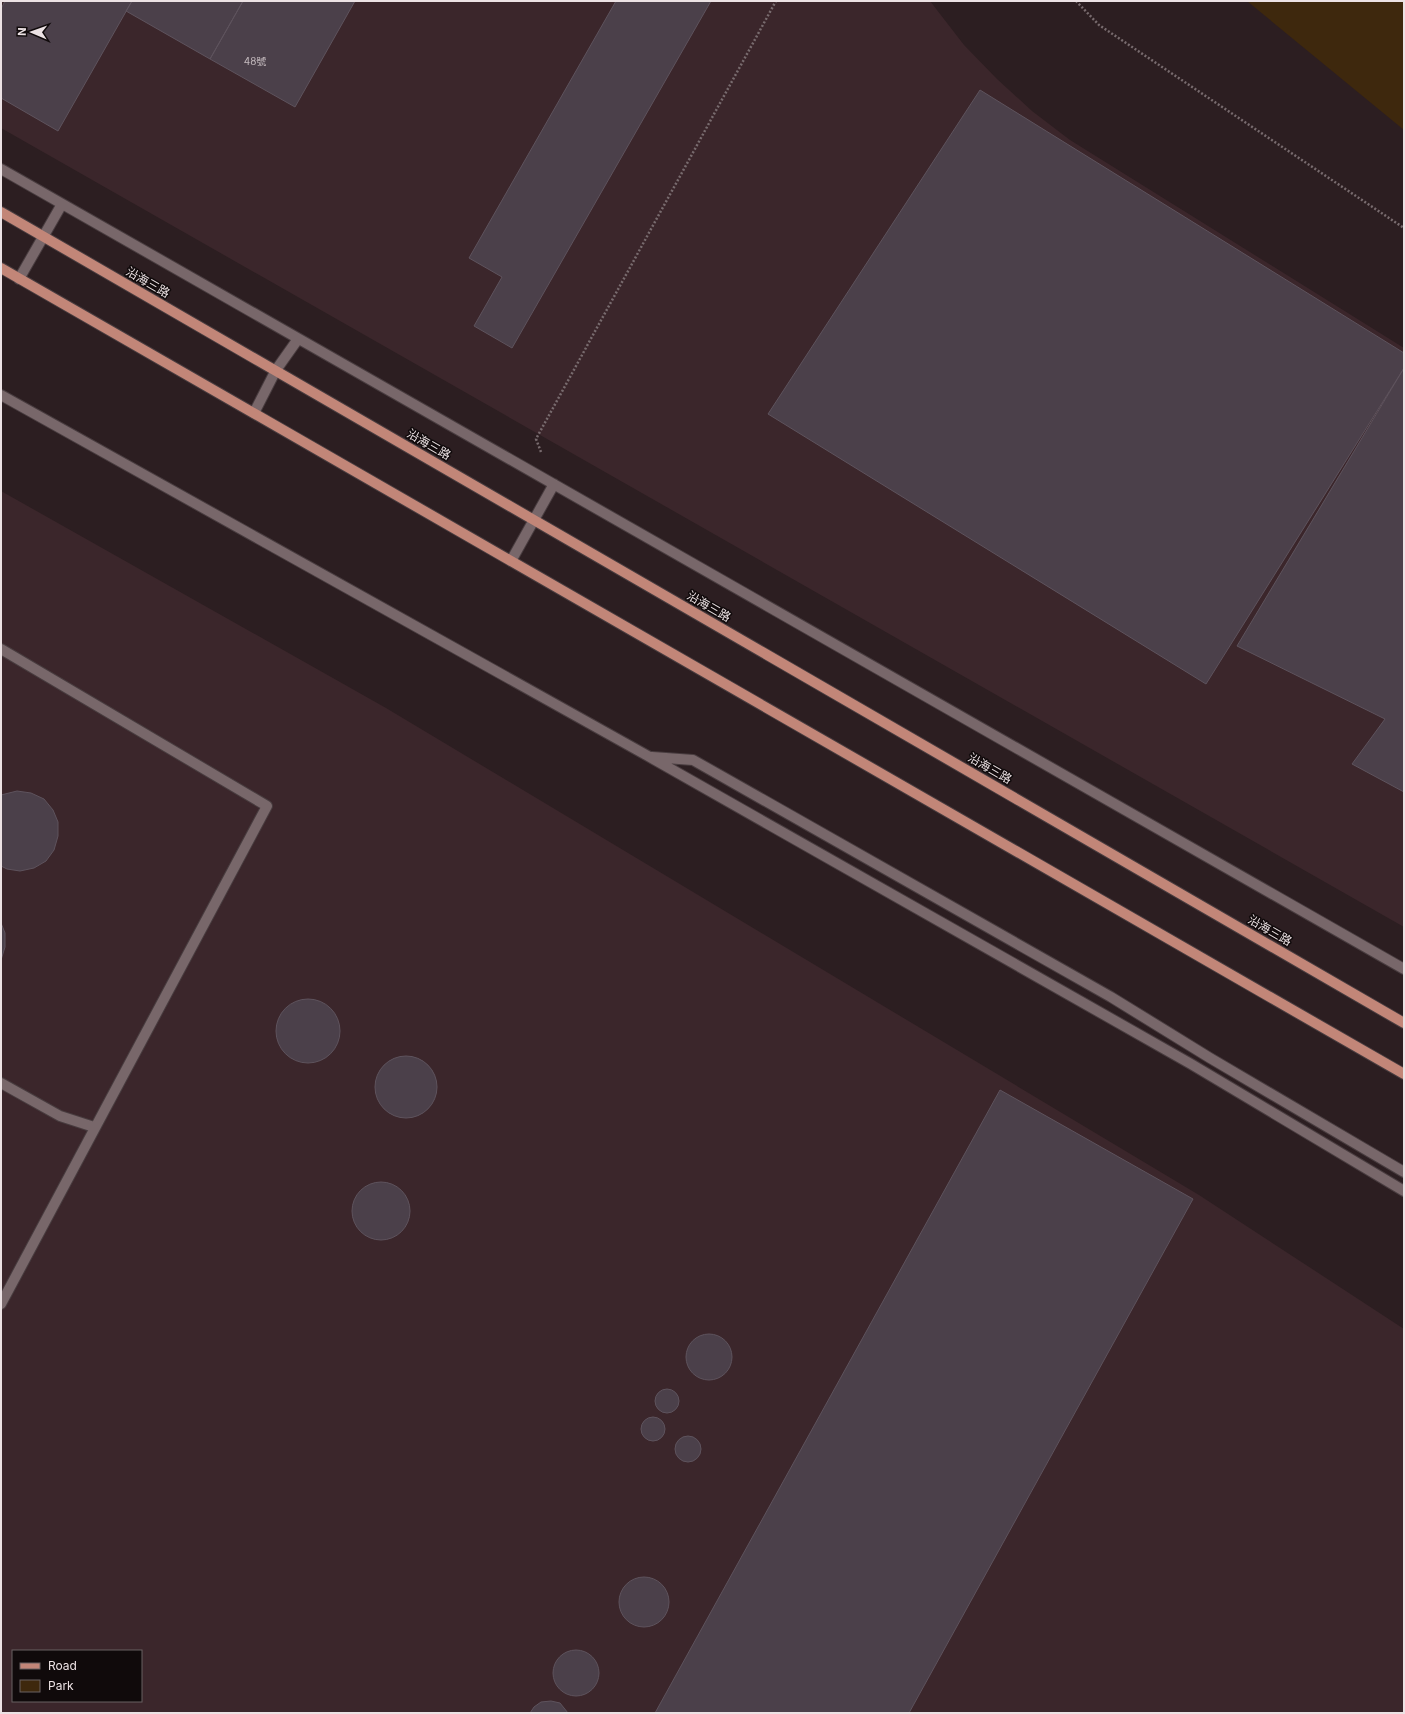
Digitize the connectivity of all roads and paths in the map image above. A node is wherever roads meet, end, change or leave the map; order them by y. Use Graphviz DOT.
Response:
graph roads {
  1 [pos="776,1"];
  2 [pos="1076,1"];
  3 [pos="1,169"];
  4 [pos="62,204"];
  5 [pos="1,212"];
  6 [pos="1404,228"];
  7 [pos="43,236"];
  8 [pos="1,268"];
  9 [pos="19,279"];
  10 [pos="298,339"];
  11 [pos="276,370"];
  12 [pos="1,395"];
  13 [pos="254,414"];
  14 [pos="554,484"];
  15 [pos="534,520"];
  16 [pos="511,561"];
  17 [pos="1,649"];
  18 [pos="648,756"];
  19 [pos="1404,969"];
  20 [pos="1404,1023"];
  21 [pos="1404,1074"];
  22 [pos="1,1083"];
  23 [pos="94,1127"];
  24 [pos="1404,1172"];
  25 [pos="1404,1192"];
  26 [pos="1,1304"];
  1 -- 14 [label="path"];
  2 -- 6 [label="path"];
  3 -- 4 [label="street, 沿海三路"];
  4 -- 7 [label="street"];
  4 -- 10 [label="street, 沿海三路"];
  5 -- 7 [label="main road, 沿海三路"];
  7 -- 9 [label="street"];
  7 -- 11 [label="main road, 沿海三路"];
  8 -- 9 [label="main road"];
  9 -- 13 [label="main road"];
  10 -- 11 [label="street"];
  10 -- 14 [label="street, 沿海三路"];
  11 -- 13 [label="street"];
  11 -- 15 [label="main road, 沿海三路"];
  12 -- 18 [label="street"];
  13 -- 16 [label="main road"];
  14 -- 15 [label="street"];
  14 -- 19 [label="street, 沿海三路"];
  15 -- 16 [label="street"];
  15 -- 20 [label="main road, 沿海三路"];
  16 -- 21 [label="main road"];
  17 -- 23 [label="street"];
  18 -- 24 [label="street"];
  18 -- 25 [label="street"];
  22 -- 23 [label="street"];
  23 -- 26 [label="street"];
}
